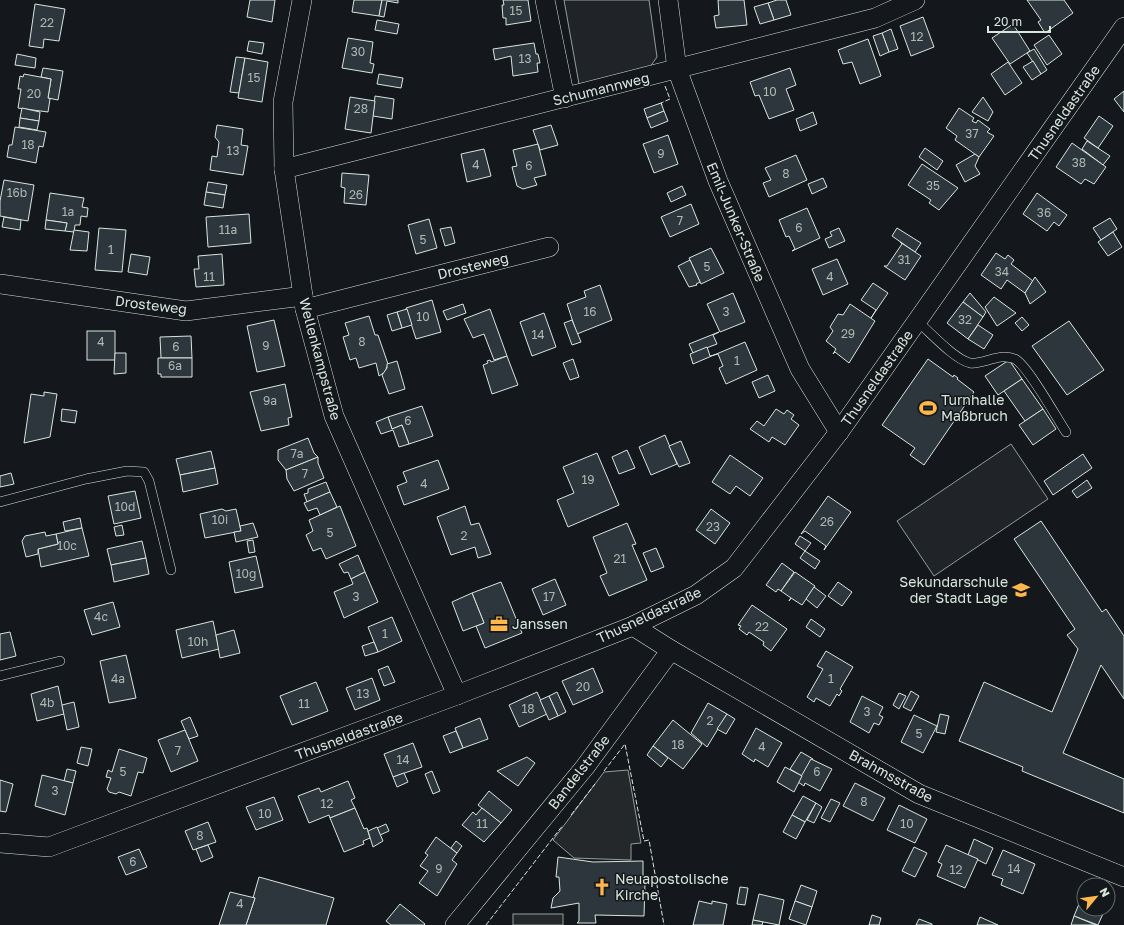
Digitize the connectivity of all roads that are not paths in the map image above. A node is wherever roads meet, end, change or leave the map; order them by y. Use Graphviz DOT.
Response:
graph roads {
  1 [pos="302,0"];
  2 [pos="545,0"];
  3 [pos="668,0"];
  4 [pos="915,0"];
  5 [pos="1122,33"];
  6 [pos="677,69"];
  7 [pos="565,98"];
  8 [pos="284,169"];
  9 [pos="549,247"];
  10 [pos="0,284"];
  11 [pos="304,303"];
  12 [pos="917,321"];
  13 [pos="839,432"];
  14 [pos="1066,432"];
  15 [pos="0,502"];
  16 [pos="171,570"];
  17 [pos="633,626"];
  18 [pos="671,650"];
  19 [pos="60,661"];
  20 [pos="0,676"];
  21 [pos="457,695"];
  22 [pos="0,843"];
  23 [pos="1124,877"];
  24 [pos="455,925"];
  1 -- 8 [label="street, Wellenkampstraße"];
  2 -- 7 [label="street"];
  3 -- 6 [label="street, Emil-Junker-Straße"];
  4 -- 6 [label="street, Schumannweg"];
  5 -- 12 [label="street, Thusneldastraße"];
  6 -- 7 [label="street, Schumannweg"];
  6 -- 13 [label="street, Emil-Junker-Straße"];
  7 -- 8 [label="street, Schumannweg"];
  8 -- 11 [label="street, Wellenkampstraße"];
  9 -- 11 [label="street, Drosteweg"];
  10 -- 11 [label="street, Drosteweg"];
  11 -- 21 [label="street, Wellenkampstraße"];
  12 -- 13 [label="street, Thusneldastraße"];
  12 -- 14 [label="lane"];
  13 -- 17 [label="street, Thusneldastraße"];
  15 -- 16 [label="lane"];
  17 -- 18 [label="street"];
  17 -- 21 [label="street, Thusneldastraße"];
  18 -- 23 [label="street, Brahmsstraße"];
  18 -- 24 [label="street, Bandelstraße"];
  19 -- 20 [label="lane"];
  21 -- 22 [label="street, Thusneldastraße"];
}
